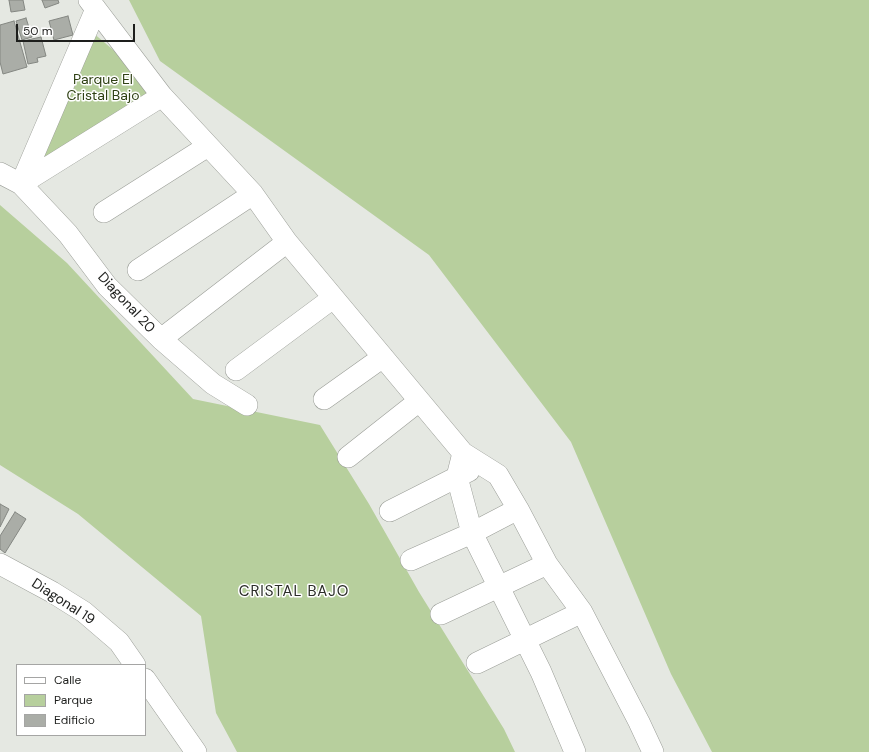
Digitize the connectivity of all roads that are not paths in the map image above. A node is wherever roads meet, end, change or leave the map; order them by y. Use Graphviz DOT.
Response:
graph roads {
  1 [pos="92,4"];
  2 [pos="162,96"];
  3 [pos="208,146"];
  4 [pos="0,173"];
  5 [pos="21,184"];
  6 [pos="253,194"];
  7 [pos="104,212"];
  8 [pos="288,242"];
  9 [pos="138,270"];
  10 [pos="333,298"];
  11 [pos="161,339"];
  12 [pos="383,356"];
  13 [pos="236,370"];
  14 [pos="324,399"];
  15 [pos="419,401"];
  16 [pos="247,405"];
  17 [pos="463,453"];
  18 [pos="348,457"];
  19 [pos="482,464"];
  20 [pos="456,477"];
  21 [pos="518,509"];
  22 [pos="390,511"];
  23 [pos="472,533"];
  24 [pos="411,560"];
  25 [pos="0,564"];
  26 [pos="547,564"];
  27 [pos="498,587"];
  28 [pos="582,612"];
  29 [pos="441,614"];
  30 [pos="524,639"];
  31 [pos="477,663"];
  32 [pos="134,664"];
  33 [pos="146,680"];
  34 [pos="196,752"];
  35 [pos="575,752"];
  36 [pos="653,752"];
  1 -- 2 [label="street"];
  1 -- 5 [label="street"];
  2 -- 3 [label="street"];
  2 -- 5 [label="street"];
  3 -- 6 [label="street"];
  3 -- 7 [label="street"];
  4 -- 5 [label="street, Diagonal 20"];
  5 -- 11 [label="street, Diagonal 20"];
  6 -- 8 [label="street"];
  6 -- 9 [label="street"];
  8 -- 10 [label="street"];
  8 -- 11 [label="street"];
  10 -- 12 [label="street"];
  10 -- 13 [label="street"];
  11 -- 16 [label="street, Diagonal 20"];
  12 -- 14 [label="street"];
  12 -- 15 [label="street"];
  15 -- 17 [label="street"];
  15 -- 18 [label="street"];
  17 -- 19 [label="street"];
  17 -- 20 [label="street"];
  19 -- 20 [label="street"];
  19 -- 21 [label="street"];
  20 -- 22 [label="street"];
  20 -- 23 [label="street"];
  21 -- 23 [label="street"];
  21 -- 26 [label="street"];
  23 -- 24 [label="street"];
  23 -- 27 [label="street"];
  25 -- 32 [label="street, Diagonal 19"];
  26 -- 27 [label="street"];
  26 -- 28 [label="street"];
  27 -- 29 [label="street"];
  27 -- 30 [label="street"];
  28 -- 30 [label="street"];
  28 -- 36 [label="street"];
  30 -- 31 [label="street"];
  30 -- 35 [label="street"];
  33 -- 34 [label="street"];
}
